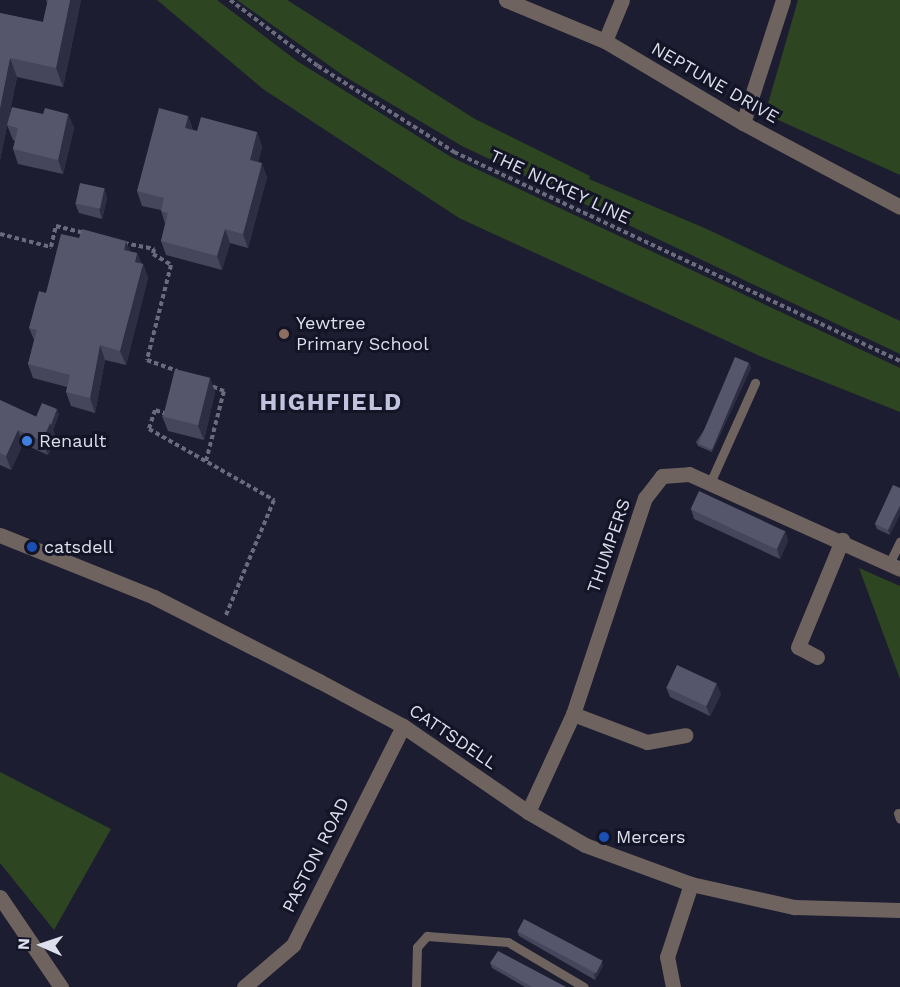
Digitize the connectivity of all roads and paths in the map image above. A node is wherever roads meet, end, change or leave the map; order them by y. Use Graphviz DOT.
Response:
graph roads {
  1 [pos="230,0"];
  2 [pos="506,0"];
  3 [pos="622,0"];
  4 [pos="783,0"];
  5 [pos="605,42"];
  6 [pos="743,123"];
  7 [pos="900,207"];
  8 [pos="0,234"];
  9 [pos="90,235"];
  10 [pos="113,240"];
  11 [pos="900,361"];
  12 [pos="182,373"];
  13 [pos="203,382"];
  14 [pos="755,383"];
  15 [pos="169,414"];
  16 [pos="206,461"];
  17 [pos="710,483"];
  18 [pos="0,535"];
  19 [pos="843,540"];
  20 [pos="900,541"];
  21 [pos="894,567"];
  22 [pos="220,629"];
  23 [pos="817,657"];
  24 [pos="573,714"];
  25 [pos="403,726"];
  26 [pos="685,735"];
  27 [pos="528,812"];
  28 [pos="691,884"];
  29 [pos="0,897"];
  30 [pos="900,910"];
  31 [pos="61,987"];
  32 [pos="244,987"];
  33 [pos="416,987"];
  34 [pos="584,987"];
  35 [pos="673,987"];
  1 -- 11 [label="path, THE NICKEY LINE"];
  2 -- 5 [label="street, NEPTUNE DRIVE"];
  3 -- 5 [label="street"];
  4 -- 6 [label="street"];
  5 -- 6 [label="street, NEPTUNE DRIVE"];
  6 -- 7 [label="street, NEPTUNE DRIVE"];
  8 -- 9 [label="path"];
  10 -- 12 [label="path"];
  13 -- 16 [label="path"];
  14 -- 17 [label="lane"];
  15 -- 16 [label="path"];
  16 -- 22 [label="path"];
  17 -- 19 [label="street, THUMPERS"];
  17 -- 24 [label="street, THUMPERS"];
  18 -- 22 [label="street, CATTSDELL"];
  19 -- 21 [label="street, THUMPERS"];
  19 -- 23 [label="street"];
  20 -- 21 [label="lane"];
  22 -- 25 [label="street, CATTSDELL"];
  24 -- 26 [label="street"];
  24 -- 27 [label="street, THUMPERS"];
  25 -- 27 [label="street, CATTSDELL"];
  25 -- 32 [label="street, PASTON ROAD"];
  27 -- 28 [label="street, CATTSDELL"];
  28 -- 30 [label="street, CATTSDELL"];
  28 -- 35 [label="street"];
  29 -- 31 [label="street"];
  33 -- 34 [label="lane"];
}
